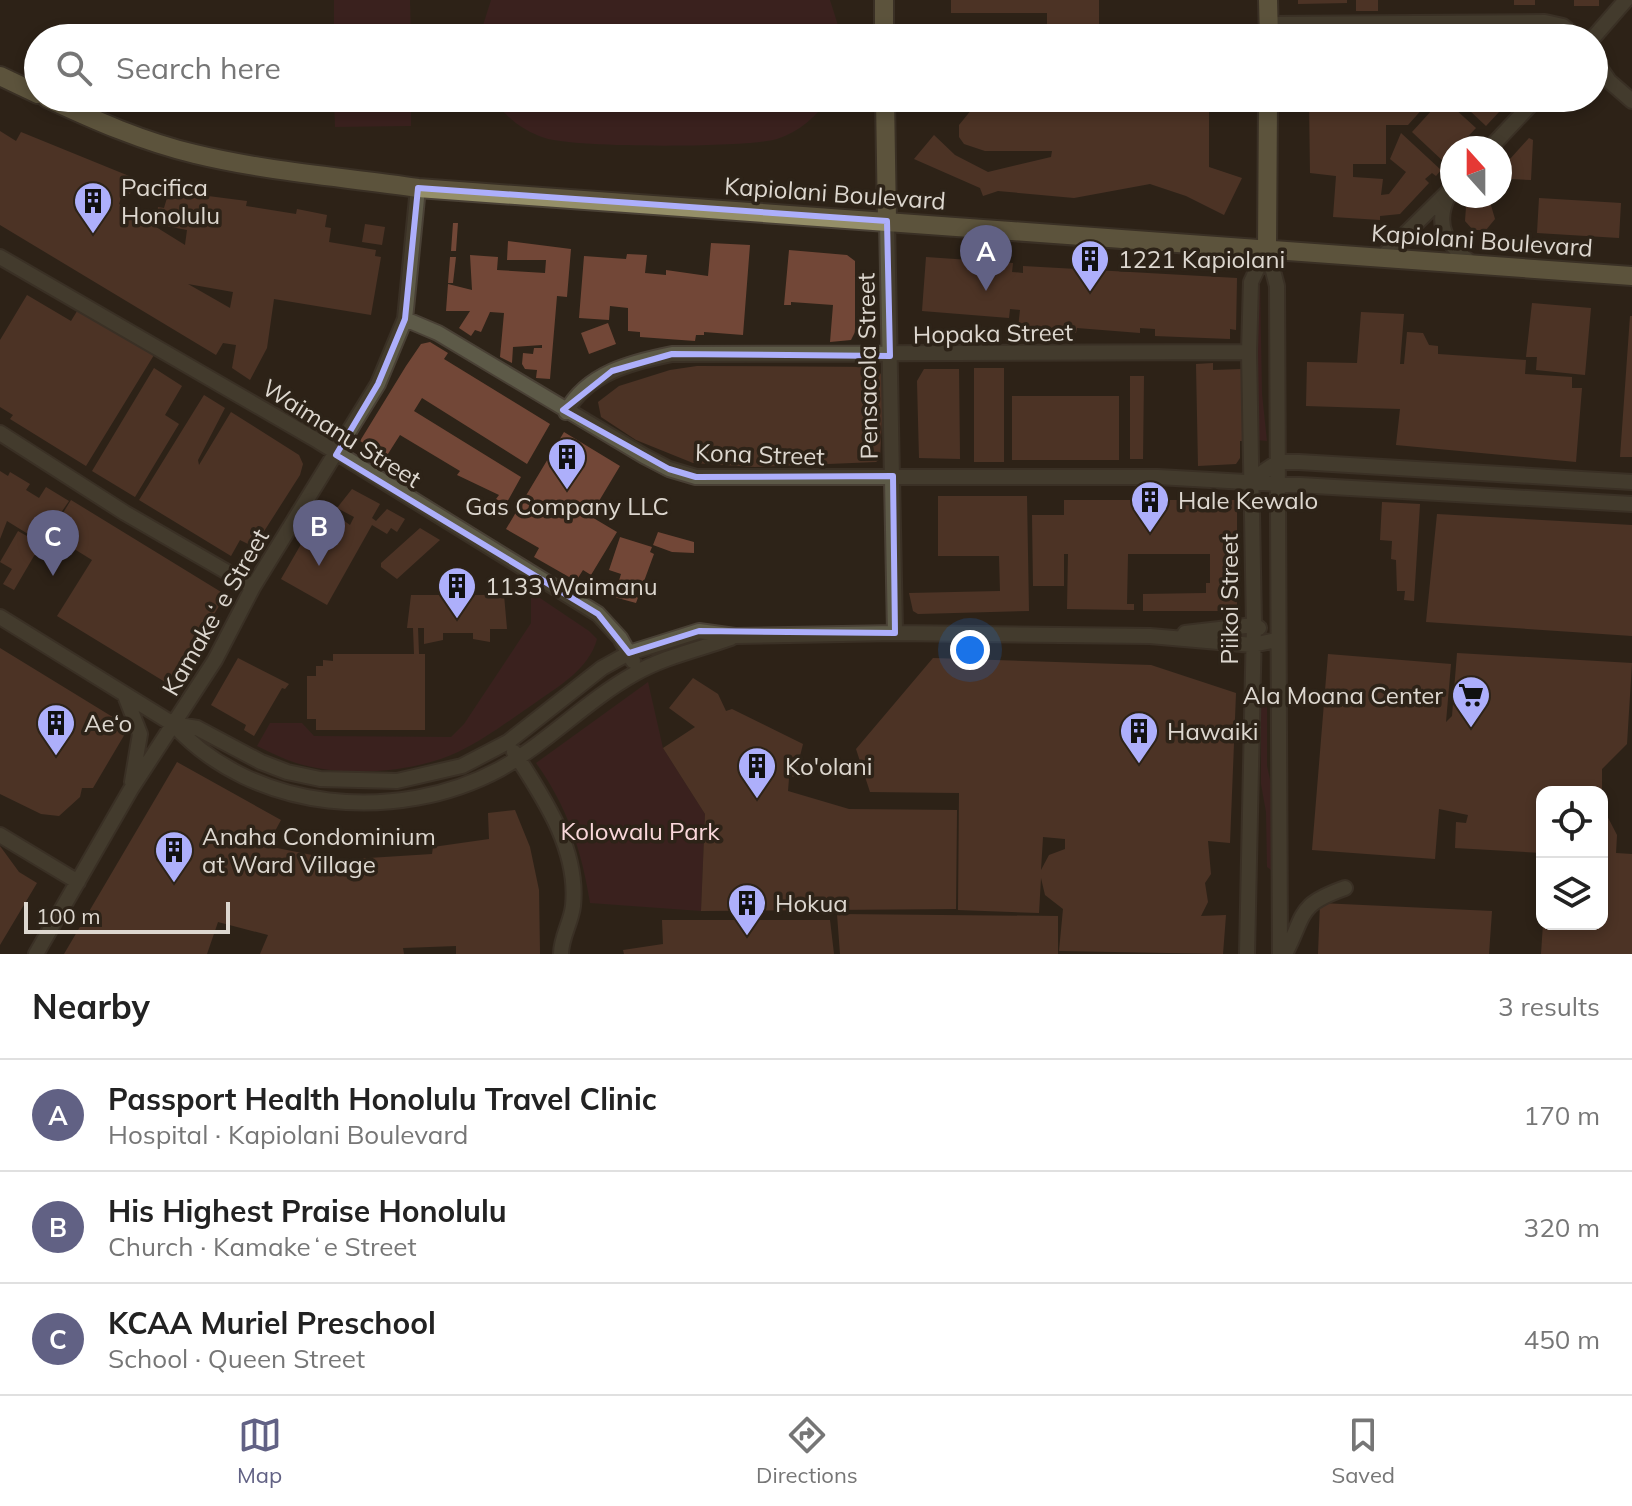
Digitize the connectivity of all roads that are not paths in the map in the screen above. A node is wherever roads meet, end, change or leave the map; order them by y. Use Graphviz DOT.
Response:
graph roads {
  1 [pos="884,0"];
  2 [pos="1268,0"];
  3 [pos="1626,0"];
  4 [pos="884,24"];
  5 [pos="1269,24"];
  6 [pos="1484,24"];
  7 [pos="1554,24"];
  8 [pos="1605,24"];
  9 [pos="0,76"];
  10 [pos="1608,80"];
  11 [pos="24,87"];
  12 [pos="1632,101"];
  13 [pos="81,112"];
  14 [pos="885,112"];
  15 [pos="1268,112"];
  16 [pos="1524,112"];
  17 [pos="1501,136"];
  18 [pos="418,188"];
  19 [pos="887,221"];
  20 [pos="1267,248"];
  21 [pos="1383,256"];
  22 [pos="0,257"];
  23 [pos="1471,263"];
  24 [pos="1632,276"];
  25 [pos="405,319"];
  26 [pos="1249,352"];
  27 [pos="890,356"];
  28 [pos="566,412"];
  29 [pos="0,433"];
  30 [pos="336,455"];
  31 [pos="1278,462"];
  32 [pos="893,476"];
  33 [pos="1251,480"];
  34 [pos="1632,482"];
  35 [pos="1278,485"];
  36 [pos="1632,504"];
  37 [pos="253,587"];
  38 [pos="0,617"];
  39 [pos="1254,625"];
  40 [pos="895,633"];
  41 [pos="735,636"];
  42 [pos="1150,636"];
  43 [pos="1276,640"];
  44 [pos="1253,645"];
  45 [pos="629,653"];
  46 [pos="638,671"];
  47 [pos="124,694"];
  48 [pos="173,724"];
  49 [pos="508,742"];
  50 [pos="518,758"];
  51 [pos="131,789"];
  52 [pos="0,835"];
  53 [pos="78,882"];
  54 [pos="1345,888"];
  55 [pos="36,954"];
  56 [pos="561,954"];
  57 [pos="1247,954"];
  58 [pos="1283,954"];
  1 -- 4 [label="main road"];
  2 -- 5 [label="main road"];
  3 -- 8 [label="street"];
  6 -- 7 [label="street"];
  9 -- 11 [label="main road"];
  10 -- 12 [label="street"];
  13 -- 18 [label="main road, Kapiolani Boulevard"];
  14 -- 19 [label="main road, Pensacola Street"];
  15 -- 20 [label="main road, Piikoi Street"];
  16 -- 17 [label="street"];
  18 -- 19 [label="main road, Kapiolani Boulevard"];
  18 -- 25 [label="street, Kamakeʻe Street"];
  19 -- 20 [label="main road, Kapiolani Boulevard"];
  19 -- 27 [label="street, Pensacola Street"];
  20 -- 21 [label="main road, Kapiolani Boulevard"];
  20 -- 26 [label="street, Piikoi Street"];
  20 -- 31 [label="street, Piikoi Street"];
  21 -- 23 [label="main road, Kapiolani Boulevard"];
  21 -- 23 [label="street"];
  22 -- 30 [label="street, Waimanu Street"];
  23 -- 24 [label="main road, Kapiolani Boulevard"];
  25 -- 28 [label="street, Kona Street"];
  25 -- 30 [label="street, Kamakeʻe Street"];
  26 -- 27 [label="street, Hopaka Street"];
  26 -- 33 [label="street, Piikoi Street"];
  27 -- 28 [label="street, Hopaka Street"];
  27 -- 32 [label="street, Pensacola Street"];
  28 -- 32 [label="street, Kona Street"];
  29 -- 37 [label="street"];
  30 -- 37 [label="street, Kamakeʻe Street"];
  30 -- 45 [label="street, Waimanu Street"];
  31 -- 33 [label="street"];
  31 -- 34 [label="street"];
  31 -- 35 [label="street, Piikoi Street"];
  32 -- 33 [label="street, Kona Street"];
  32 -- 40 [label="street, Pensacola Street"];
  33 -- 35 [label="street, Kona Street"];
  33 -- 39 [label="street, Piikoi Street"];
  35 -- 36 [label="street, Kona Street"];
  35 -- 43 [label="street, Piikoi Street"];
  37 -- 48 [label="street, Kamakeʻe Street"];
  38 -- 47 [label="street"];
  39 -- 42 [label="street"];
  39 -- 43 [label="street"];
  39 -- 44 [label="street, Piikoi Street"];
  40 -- 41 [label="street"];
  40 -- 42 [label="street"];
  41 -- 45 [label="street"];
  41 -- 46 [label="street"];
  42 -- 44 [label="street"];
  43 -- 44 [label="street"];
  43 -- 58 [label="street, Piikoi Street"];
  44 -- 57 [label="street, Piikoi Street"];
  45 -- 46 [label="street, Waimanu Street"];
  45 -- 49 [label="street"];
  46 -- 50 [label="street"];
  47 -- 48 [label="street"];
  47 -- 51 [label="street"];
  48 -- 49 [label="street"];
  48 -- 50 [label="street"];
  48 -- 51 [label="street, Kamakeʻe Street"];
  49 -- 50 [label="street"];
  50 -- 56 [label="street"];
  51 -- 53 [label="street, Kamakeʻe Street"];
  52 -- 53 [label="street"];
  53 -- 55 [label="street, Kamakeʻe Street"];
  54 -- 58 [label="street"];
}
